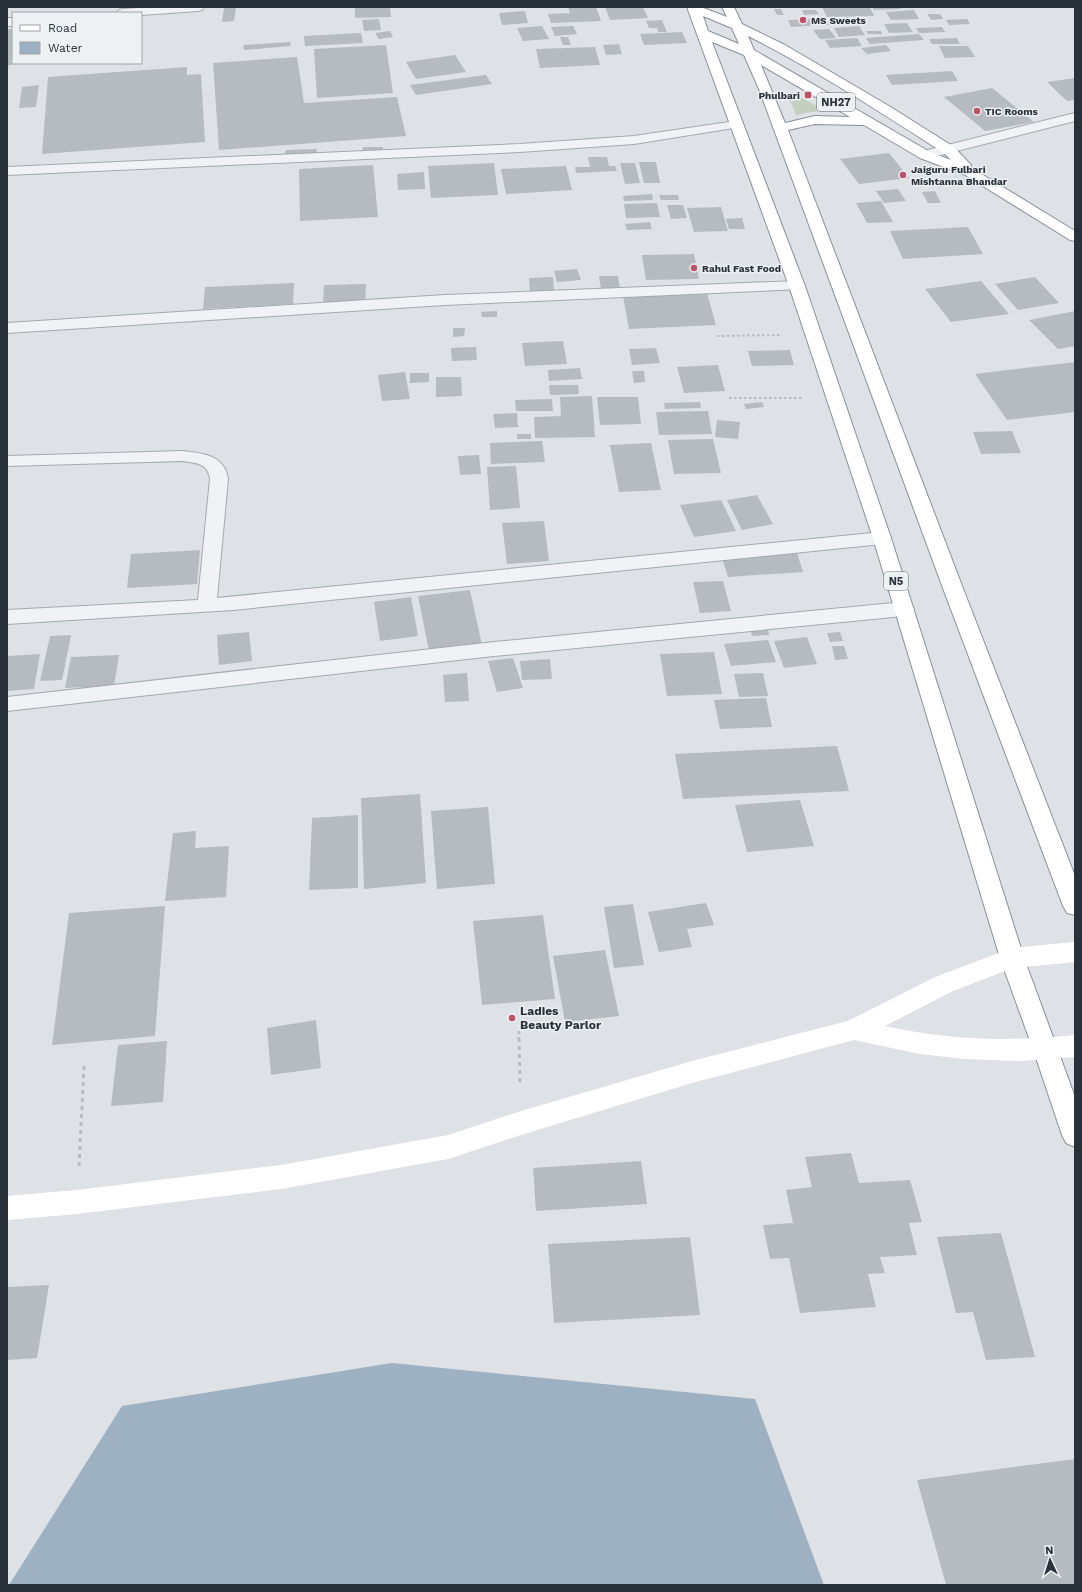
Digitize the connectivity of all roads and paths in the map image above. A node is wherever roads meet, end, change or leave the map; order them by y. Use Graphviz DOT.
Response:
graph roads {
  1 [pos="198,7"];
  2 [pos="728,7"];
  3 [pos="693,8"];
  4 [pos="136,12"];
  5 [pos="737,26"];
  6 [pos="702,32"];
  7 [pos="750,53"];
  8 [pos="1075,117"];
  9 [pos="866,121"];
  10 [pos="736,125"];
  11 [pos="781,128"];
  12 [pos="949,150"];
  13 [pos="925,155"];
  14 [pos="7,171"];
  15 [pos="970,172"];
  16 [pos="1075,237"];
  17 [pos="797,286"];
  18 [pos="7,328"];
  19 [pos="813,334"];
  20 [pos="718,336"];
  21 [pos="729,398"];
  22 [pos="835,398"];
  23 [pos="7,461"];
  24 [pos="882,538"];
  25 [pos="207,606"];
  26 [pos="904,609"];
  27 [pos="7,617"];
  28 [pos="7,704"];
  29 [pos="1075,906"];
  30 [pos="1075,952"];
  31 [pos="1012,958"];
  32 [pos="854,1030"];
  33 [pos="519,1032"];
  34 [pos="1075,1046"];
  35 [pos="1046,1049"];
  36 [pos="84,1066"];
  37 [pos="520,1123"];
  38 [pos="1075,1135"];
  39 [pos="77,1202"];
  40 [pos="7,1208"];
  1 -- 4 [label="street"];
  2 -- 5 [label="main road"];
  3 -- 5 [label="main road, NH27"];
  3 -- 6 [label="main road, NH27"];
  5 -- 7 [label="main road"];
  5 -- 12 [label="main road, NH27"];
  6 -- 7 [label="main road, NH27"];
  6 -- 10 [label="main road, N5"];
  7 -- 9 [label="main road, NH27"];
  7 -- 11 [label="main road"];
  8 -- 12 [label="street"];
  9 -- 11 [label="main road"];
  9 -- 13 [label="main road, NH27"];
  10 -- 14 [label="lane"];
  10 -- 17 [label="main road, N5"];
  11 -- 29 [label="main road"];
  12 -- 13 [label="street"];
  12 -- 15 [label="main road, NH27"];
  13 -- 15 [label="main road, NH27"];
  15 -- 16 [label="main road, NH27"];
  17 -- 18 [label="street"];
  17 -- 19 [label="main road, N5"];
  19 -- 20 [label="path"];
  19 -- 22 [label="main road, N5"];
  21 -- 22 [label="path"];
  22 -- 24 [label="main road, N5"];
  23 -- 25 [label="street"];
  24 -- 25 [label="street"];
  24 -- 26 [label="main road, N5"];
  25 -- 27 [label="street"];
  26 -- 28 [label="street"];
  26 -- 31 [label="main road, N5"];
  30 -- 31 [label="main road"];
  31 -- 32 [label="main road"];
  31 -- 35 [label="main road, N5"];
  32 -- 35 [label="main road"];
  32 -- 37 [label="main road"];
  33 -- 37 [label="path"];
  34 -- 35 [label="main road"];
  35 -- 38 [label="main road, N5"];
  36 -- 39 [label="path"];
  37 -- 39 [label="main road"];
  39 -- 40 [label="main road"];
}
